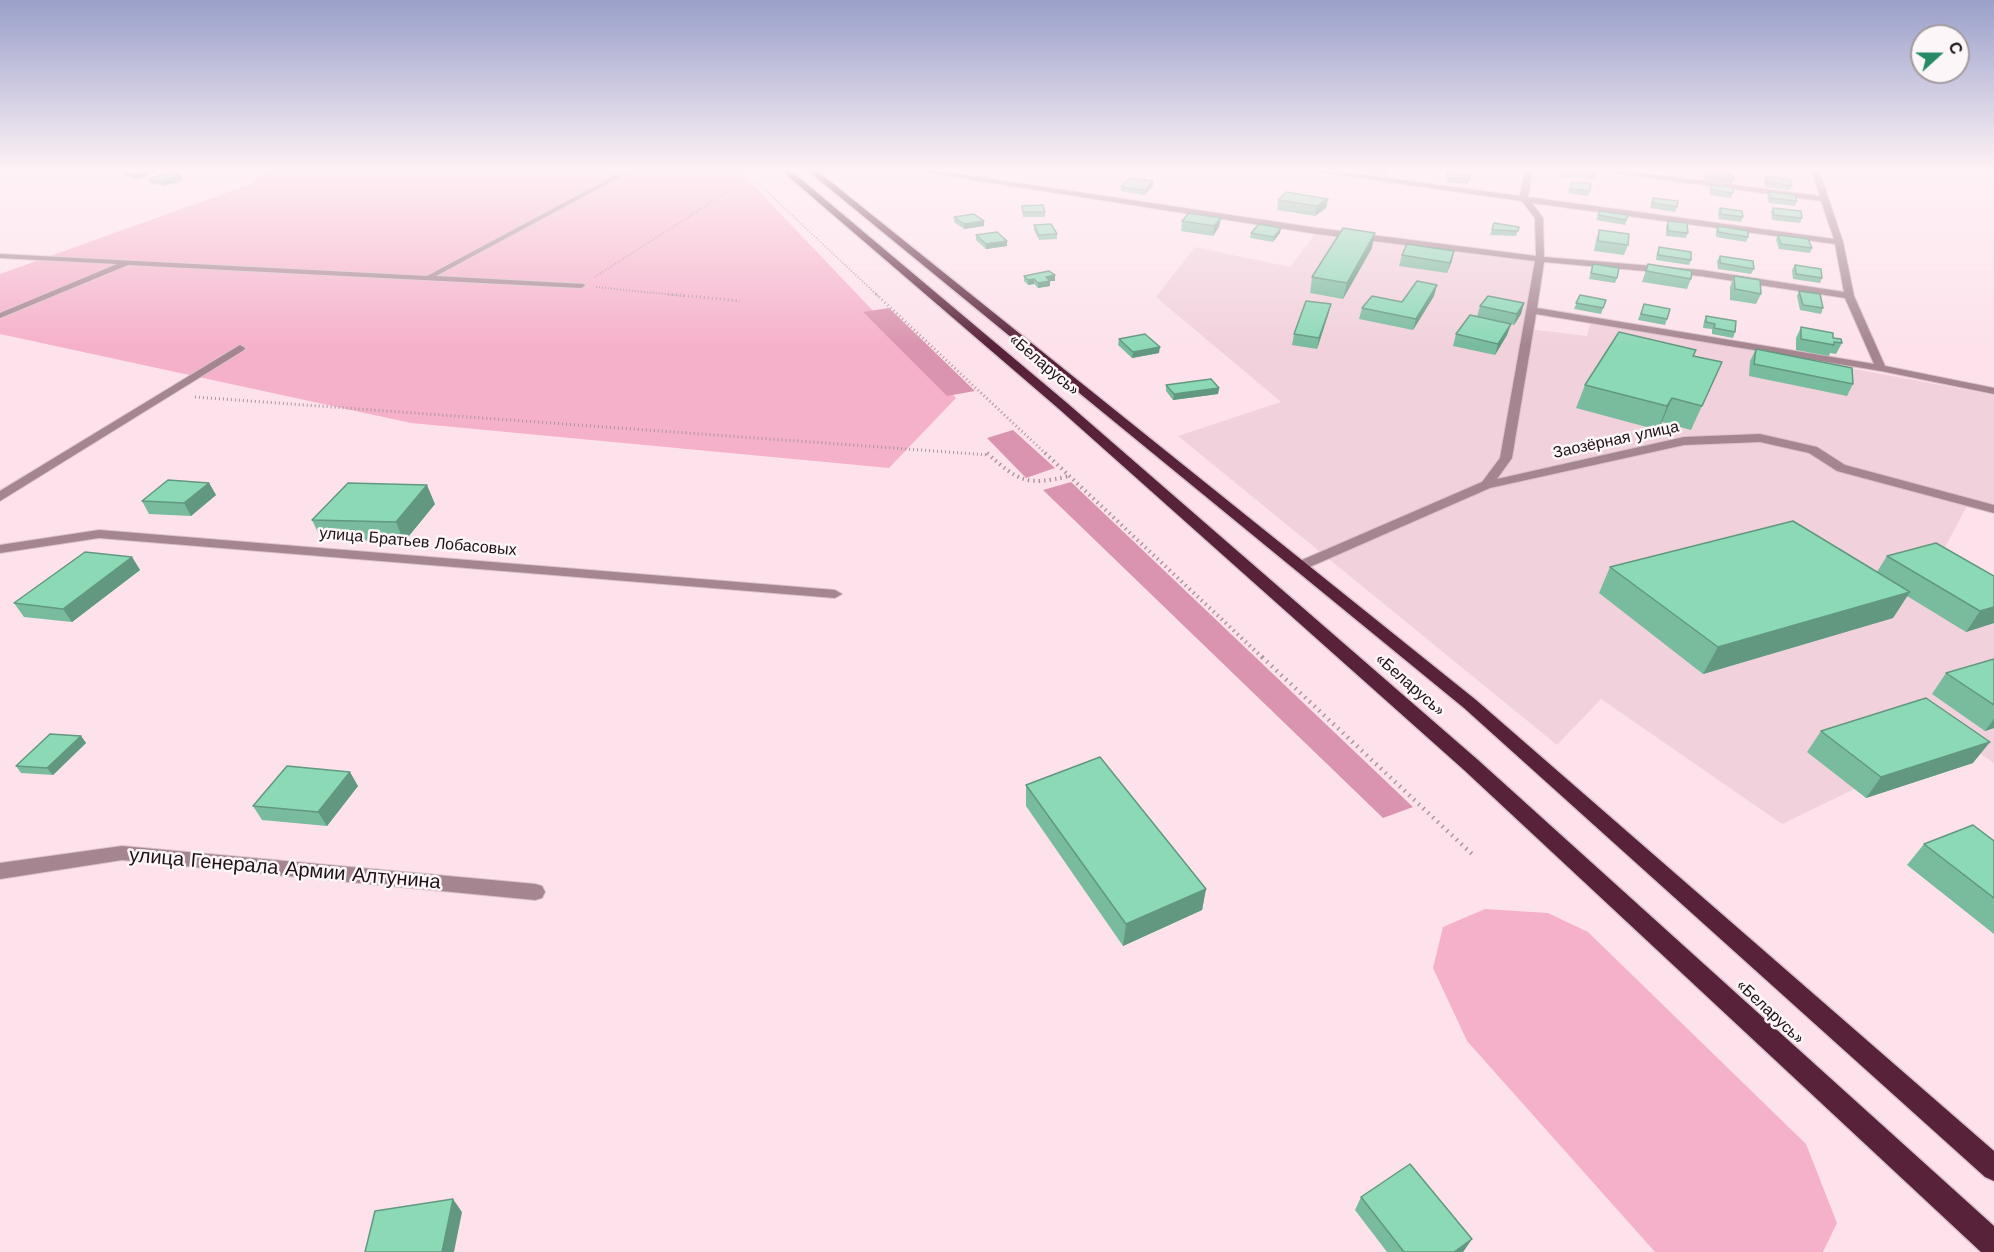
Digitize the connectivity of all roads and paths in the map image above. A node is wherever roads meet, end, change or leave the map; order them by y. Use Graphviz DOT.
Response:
graph roads {
  1 [pos="521,228"];
  2 [pos="670,228"];
  3 [pos="806,228"];
  4 [pos="854,228"];
  5 [pos="883,228"];
  6 [pos="1300,228"];
  7 [pos="1539,228"];
  8 [pos="1742,228"];
  9 [pos="1834,228"];
  10 [pos="1839,242"];
  11 [pos="0,256"];
  12 [pos="1540,259"];
  13 [pos="128,262"];
  14 [pos="430,277"];
  15 [pos="581,286"];
  16 [pos="1849,296"];
  17 [pos="740,301"];
  18 [pos="1532,310"];
  19 [pos="0,316"];
  20 [pos="240,348"];
  21 [pos="1881,369"];
  22 [pos="1994,391"];
  23 [pos="164,396"];
  24 [pos="1069,476"];
  25 [pos="1486,485"];
  26 [pos="0,497"];
  27 [pos="1994,509"];
  28 [pos="0,549"];
  29 [pos="1300,566"];
  30 [pos="835,594"];
  31 [pos="1473,855"];
  32 [pos="0,871"];
  33 [pos="535,891"];
  34 [pos="1994,1168"];
  35 [pos="1994,1245"];
  1 -- 14 [label="lane"];
  2 -- 15 [label="path"];
  3 -- 24 [label="path"];
  4 -- 35 [label="highway, «Беларусь»"];
  5 -- 29 [label="highway, «Беларусь»"];
  6 -- 12 [label="street"];
  7 -- 12 [label="street, Заозёрная улица"];
  8 -- 10 [label="street"];
  9 -- 10 [label="street"];
  10 -- 16 [label="street"];
  11 -- 13 [label="lane"];
  12 -- 16 [label="street"];
  12 -- 18 [label="street, Заозёрная улица"];
  13 -- 14 [label="lane"];
  13 -- 19 [label="lane"];
  14 -- 15 [label="lane"];
  15 -- 17 [label="path"];
  16 -- 21 [label="street"];
  18 -- 21 [label="street"];
  18 -- 25 [label="street, Заозёрная улица"];
  20 -- 23 [label="street"];
  21 -- 22 [label="street"];
  23 -- 24 [label="path"];
  23 -- 26 [label="street"];
  24 -- 31 [label="path"];
  25 -- 27 [label="street, Заозёрная улица"];
  25 -- 29 [label="street, Заозёрная улица"];
  28 -- 30 [label="street, улица Братьев Лобасовых"];
  29 -- 34 [label="highway, «Беларусь»"];
  32 -- 33 [label="street, улица Генерала Армии Алтунина"];
}
